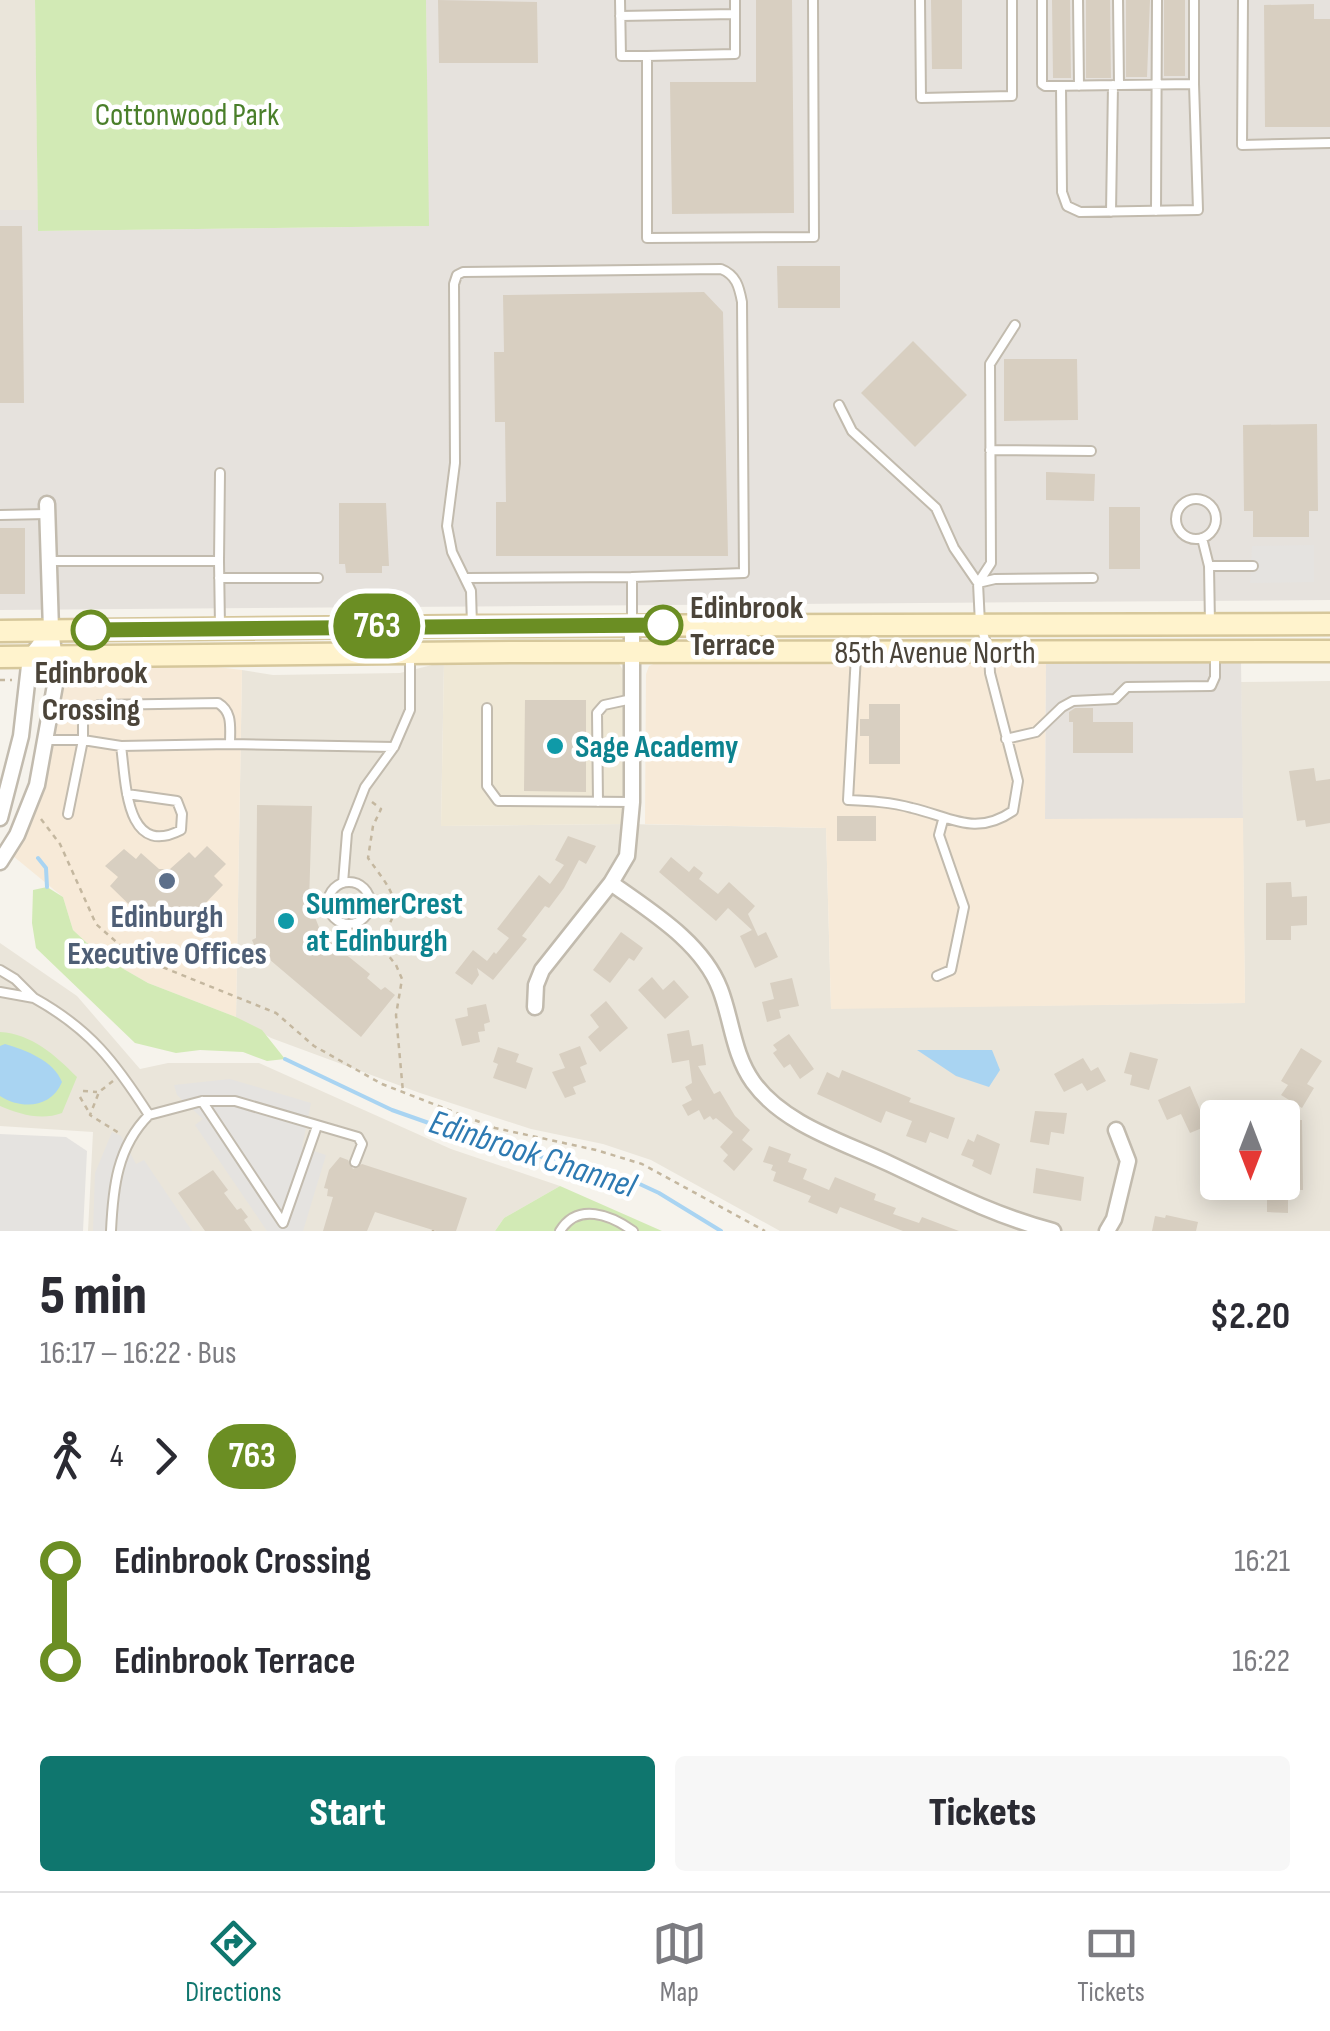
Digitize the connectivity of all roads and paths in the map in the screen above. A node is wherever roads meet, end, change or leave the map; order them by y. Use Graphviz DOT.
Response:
graph roads {
  1 [pos="620,0"];
  2 [pos="736,0"];
  3 [pos="813,0"];
  4 [pos="920,0"];
  5 [pos="1012,0"];
  6 [pos="1042,0"];
  7 [pos="1078,0"];
  8 [pos="1118,0"];
  9 [pos="1157,0"];
  10 [pos="1194,0"];
  11 [pos="1243,0"];
  12 [pos="736,14"];
  13 [pos="620,16"];
  14 [pos="647,56"];
  15 [pos="1158,84"];
  16 [pos="1194,84"];
  17 [pos="1116,85"];
  18 [pos="1061,86"];
  19 [pos="1079,86"];
  20 [pos="1330,144"];
  21 [pos="1156,211"];
  22 [pos="1111,212"];
  23 [pos="1015,325"];
  24 [pos="839,405"];
  25 [pos="990,450"];
  26 [pos="1091,451"];
  27 [pos="220,473"];
  28 [pos="47,509"];
  29 [pos="0,515"];
  30 [pos="1202,538"];
  31 [pos="50,560"];
  32 [pos="219,561"];
  33 [pos="1209,566"];
  34 [pos="1253,566"];
  35 [pos="632,576"];
  36 [pos="219,578"];
  37 [pos="318,578"];
  38 [pos="467,578"];
  39 [pos="1093,578"];
  40 [pos="978,583"];
  41 [pos="980,624"];
  42 [pos="1210,624"];
  43 [pos="1330,624"];
  44 [pos="632,625"];
  45 [pos="472,626"];
  46 [pos="220,628"];
  47 [pos="51,630"];
  48 [pos="0,631"];
  49 [pos="1330,651"];
  50 [pos="632,652"];
  51 [pos="856,652"];
  52 [pos="990,652"];
  53 [pos="1216,652"];
  54 [pos="410,653"];
  55 [pos="0,657"];
  56 [pos="30,657"];
  57 [pos="56,657"];
  58 [pos="0,680"];
  59 [pos="13,680"];
  60 [pos="632,699"];
  61 [pos="487,708"];
  62 [pos="21,736"];
  63 [pos="1006,739"];
  64 [pos="47,740"];
  65 [pos="84,740"];
  66 [pos="230,744"];
  67 [pos="121,746"];
  68 [pos="394,747"];
  69 [pos="127,794"];
  70 [pos="362,795"];
  71 [pos="598,802"];
  72 [pos="632,802"];
  73 [pos="34,814"];
  74 [pos="68,814"];
  75 [pos="0,818"];
  76 [pos="944,820"];
  77 [pos="0,862"];
  78 [pos="343,884"];
  79 [pos="611,884"];
  80 [pos="0,970"];
  81 [pos="937,976"];
  82 [pos="0,992"];
  83 [pos="34,998"];
  84 [pos="536,1006"];
  85 [pos="114,1080"];
  86 [pos="83,1092"];
  87 [pos="99,1092"];
  88 [pos="403,1092"];
  89 [pos="80,1097"];
  90 [pos="202,1102"];
  91 [pos="90,1115"];
  92 [pos="150,1115"];
  93 [pos="317,1126"];
  94 [pos="1116,1130"];
  95 [pos="120,1134"];
  96 [pos="355,1162"];
  97 [pos="110,1231"];
  98 [pos="560,1231"];
  99 [pos="633,1231"];
  100 [pos="765,1231"];
  101 [pos="1052,1231"];
  102 [pos="1107,1231"];
  1 -- 13 [label="lane"];
  2 -- 12 [label="lane"];
  3 -- 14 [label="lane"];
  4 -- 5 [label="lane"];
  6 -- 18 [label="lane"];
  7 -- 19 [label="lane"];
  8 -- 17 [label="lane"];
  9 -- 15 [label="lane"];
  10 -- 16 [label="lane"];
  11 -- 20 [label="lane"];
  12 -- 13 [label="lane"];
  12 -- 14 [label="lane"];
  13 -- 14 [label="lane"];
  15 -- 16 [label="lane"];
  15 -- 17 [label="lane"];
  15 -- 21 [label="lane"];
  16 -- 21 [label="lane"];
  17 -- 19 [label="lane"];
  17 -- 22 [label="lane"];
  18 -- 19 [label="lane"];
  18 -- 22 [label="lane"];
  21 -- 22 [label="lane"];
  23 -- 25 [label="lane"];
  24 -- 40 [label="lane"];
  25 -- 26 [label="lane"];
  25 -- 40 [label="lane"];
  27 -- 32 [label="lane"];
  28 -- 29 [label="lane"];
  28 -- 31 [label="street"];
  30 -- 30 [label="lane"];
  30 -- 33 [label="lane"];
  31 -- 32 [label="lane"];
  31 -- 47 [label="street"];
  32 -- 36 [label="lane"];
  33 -- 34 [label="lane"];
  33 -- 42 [label="lane"];
  35 -- 38 [label="lane"];
  35 -- 38 [label="lane"];
  35 -- 44 [label="lane"];
  36 -- 37 [label="lane"];
  36 -- 46 [label="lane"];
  38 -- 45 [label="lane"];
  39 -- 40 [label="lane"];
  40 -- 41 [label="lane"];
  41 -- 42 [label="main road, 85th Avenue North"];
  41 -- 44 [label="main road, 85th Avenue North"];
  41 -- 52 [label="lane"];
  42 -- 43 [label="main road, 85th Avenue North"];
  44 -- 45 [label="main road, 85th Avenue North"];
  44 -- 50 [label="street"];
  45 -- 46 [label="main road, 85th Avenue North"];
  46 -- 47 [label="main road, 85th Avenue North"];
  47 -- 48 [label="main road, 85th Avenue North"];
  47 -- 56 [label="street"];
  47 -- 57 [label="street"];
  49 -- 53 [label="main road, 85th Avenue North"];
  50 -- 51 [label="main road, 85th Avenue North"];
  50 -- 54 [label="main road, 85th Avenue North"];
  50 -- 60 [label="street"];
  51 -- 52 [label="main road, 85th Avenue North"];
  51 -- 76 [label="lane"];
  52 -- 53 [label="main road, 85th Avenue North"];
  52 -- 63 [label="lane"];
  53 -- 63 [label="lane"];
  54 -- 57 [label="main road, 85th Avenue North"];
  54 -- 68 [label="lane"];
  55 -- 56 [label="main road, 85th Avenue North"];
  56 -- 57 [label="main road, 85th Avenue North"];
  56 -- 62 [label="street"];
  57 -- 64 [label="street"];
  58 -- 59 [label="path"];
  60 -- 71 [label="lane"];
  60 -- 72 [label="street"];
  61 -- 71 [label="lane"];
  62 -- 64 [label="street"];
  62 -- 75 [label="street"];
  63 -- 76 [label="lane"];
  64 -- 65 [label="lane"];
  64 -- 77 [label="street"];
  65 -- 66 [label="lane"];
  65 -- 67 [label="lane"];
  65 -- 74 [label="lane"];
  66 -- 67 [label="lane"];
  66 -- 68 [label="lane"];
  67 -- 69 [label="lane"];
  68 -- 70 [label="lane"];
  69 -- 69 [label="lane"];
  70 -- 78 [label="lane"];
  70 -- 88 [label="path"];
  71 -- 72 [label="lane"];
  72 -- 79 [label="street"];
  73 -- 88 [label="path"];
  76 -- 81 [label="lane"];
  78 -- 78 [label="lane"];
  79 -- 84 [label="street"];
  79 -- 101 [label="street"];
  80 -- 83 [label="lane"];
  82 -- 83 [label="lane"];
  83 -- 92 [label="lane"];
  85 -- 87 [label="path"];
  86 -- 87 [label="path"];
  87 -- 91 [label="path"];
  88 -- 100 [label="path"];
  89 -- 91 [label="path"];
  90 -- 92 [label="lane"];
  90 -- 93 [label="lane"];
  90 -- 93 [label="lane"];
  91 -- 95 [label="path"];
  92 -- 97 [label="lane"];
  93 -- 96 [label="lane"];
  94 -- 102 [label="street"];
  98 -- 99 [label="lane"];
}
